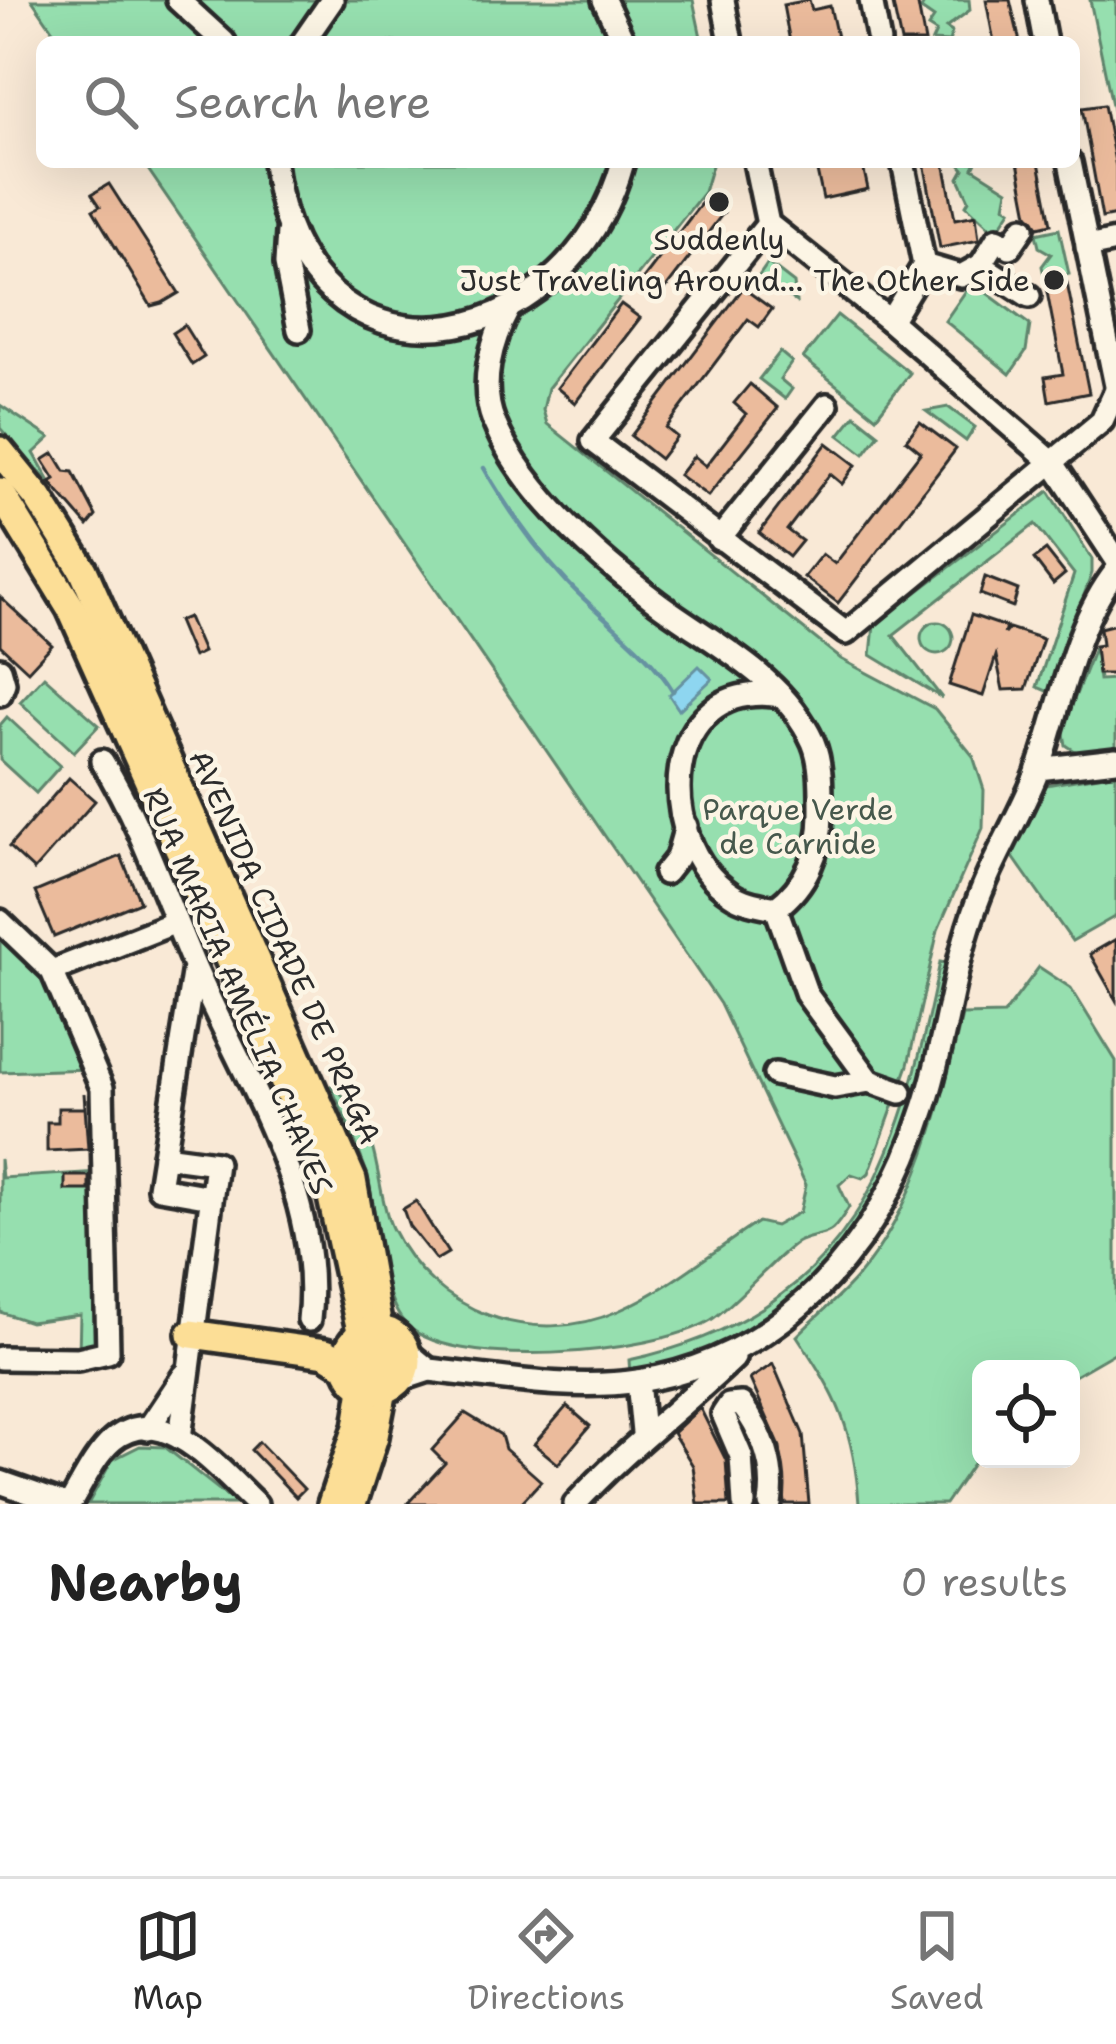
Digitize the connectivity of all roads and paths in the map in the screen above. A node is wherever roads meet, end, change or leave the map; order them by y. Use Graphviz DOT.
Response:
graph roads {
  1 [pos="178,0"];
  2 [pos="332,0"];
  3 [pos="604,0"];
  4 [pos="618,0"];
  5 [pos="723,0"];
  6 [pos="871,0"];
  7 [pos="1036,0"];
  8 [pos="217,36"];
  9 [pos="307,36"];
  10 [pos="622,36"];
  11 [pos="624,36"];
  12 [pos="730,36"];
  13 [pos="878,36"];
  14 [pos="1045,36"];
  15 [pos="275,168"];
  16 [pos="621,168"];
  17 [pos="756,168"];
  18 [pos="904,168"];
  19 [pos="1071,168"];
  20 [pos="768,224"];
  21 [pos="1023,228"];
  22 [pos="288,232"];
  23 [pos="1116,242"];
  24 [pos="1088,247"];
  25 [pos="924,265"];
  26 [pos="981,265"];
  27 [pos="1029,296"];
  28 [pos="508,308"];
  29 [pos="890,321"];
  30 [pos="299,331"];
  31 [pos="1116,388"];
  32 [pos="827,405"];
  33 [pos="0,452"];
  34 [pos="1053,463"];
  35 [pos="0,492"];
  36 [pos="0,514"];
  37 [pos="1106,528"];
  38 [pos="719,539"];
  39 [pos="37,547"];
  40 [pos="1116,559"];
  41 [pos="1112,582"];
  42 [pos="0,669"];
  43 [pos="0,694"];
  44 [pos="781,696"];
  45 [pos="1116,760"];
  46 [pos="102,761"];
  47 [pos="1038,769"];
  48 [pos="686,822"];
  49 [pos="665,873"];
  50 [pos="776,908"];
  51 [pos="0,921"];
  52 [pos="176,922"];
  53 [pos="194,966"];
  54 [pos="52,970"];
  55 [pos="184,1029"];
  56 [pos="225,1035"];
  57 [pos="775,1073"];
  58 [pos="869,1081"];
  59 [pos="901,1092"];
  60 [pos="164,1156"];
  61 [pos="211,1197"];
  62 [pos="309,1320"];
  63 [pos="190,1334"];
  64 [pos="747,1345"];
  65 [pos="406,1351"];
  66 [pos="0,1358"];
  67 [pos="365,1360"];
  68 [pos="429,1370"];
  69 [pos="184,1374"];
  70 [pos="649,1379"];
  71 [pos="148,1429"];
  72 [pos="652,1429"];
  73 [pos="180,1438"];
  74 [pos="0,1482"];
  75 [pos="587,1500"];
  76 [pos="66,1504"];
  77 [pos="256,1504"];
  78 [pos="332,1504"];
  79 [pos="352,1504"];
  80 [pos="744,1504"];
  81 [pos="770,1504"];
  1 -- 8 [label="street"];
  2 -- 9 [label="street"];
  3 -- 10 [label="street"];
  4 -- 11 [label="street"];
  5 -- 12 [label="street"];
  6 -- 13 [label="street"];
  7 -- 14 [label="street"];
  15 -- 22 [label="street"];
  16 -- 28 [label="street"];
  17 -- 20 [label="street"];
  18 -- 25 [label="street"];
  19 -- 24 [label="street"];
  20 -- 29 [label="street"];
  20 -- 38 [label="street"];
  21 -- 26 [label="street"];
  22 -- 28 [label="street"];
  22 -- 30 [label="street"];
  23 -- 24 [label="street"];
  24 -- 31 [label="street"];
  25 -- 26 [label="street"];
  25 -- 29 [label="street"];
  26 -- 27 [label="street"];
  28 -- 44 [label="street"];
  29 -- 34 [label="street"];
  31 -- 34 [label="street"];
  32 -- 38 [label="street"];
  33 -- 67 [label="main road, AVENIDA CIDADE DE PRAGA"];
  34 -- 37 [label="street"];
  34 -- 38 [label="street"];
  35 -- 39 [label="main road, AVENIDA CIDADE DE PRAGA"];
  36 -- 39 [label="street"];
  37 -- 40 [label="street"];
  39 -- 67 [label="main road, AVENIDA CIDADE DE PRAGA"];
  41 -- 47 [label="street"];
  42 -- 43 [label="street"];
  44 -- 48 [label="street"];
  44 -- 50 [label="street"];
  45 -- 47 [label="street"];
  46 -- 52 [label="street, RUA MARIA AMÉLIA CHAVES"];
  47 -- 64 [label="street"];
  48 -- 49 [label="street"];
  48 -- 50 [label="street"];
  50 -- 58 [label="street"];
  51 -- 54 [label="street"];
  52 -- 53 [label="street, RUA MARIA AMÉLIA CHAVES"];
  52 -- 54 [label="street"];
  53 -- 55 [label="street"];
  53 -- 56 [label="street, RUA MARIA AMÉLIA CHAVES"];
  54 -- 66 [label="street"];
  55 -- 56 [label="street"];
  55 -- 60 [label="street"];
  56 -- 62 [label="street, RUA MARIA AMÉLIA CHAVES"];
  57 -- 58 [label="street"];
  58 -- 59 [label="street"];
  60 -- 61 [label="street"];
  60 -- 61 [label="street"];
  61 -- 63 [label="street"];
  63 -- 67 [label="main road"];
  63 -- 69 [label="street"];
  64 -- 70 [label="street"];
  64 -- 72 [label="street"];
  65 -- 67 [label="main road"];
  65 -- 68 [label="street"];
  67 -- 68 [label="street"];
  67 -- 78 [label="main road, AVENIDA CIDADE DE PRAGA"];
  67 -- 79 [label="main road, AVENIDA CIDADE DE PRAGA"];
  68 -- 70 [label="street"];
  69 -- 71 [label="street"];
  69 -- 73 [label="street"];
  70 -- 72 [label="street"];
  71 -- 73 [label="street"];
  71 -- 76 [label="street"];
  72 -- 75 [label="street"];
  73 -- 77 [label="street"];
  74 -- 76 [label="street"];
  80 -- 81 [label="street"];
}
